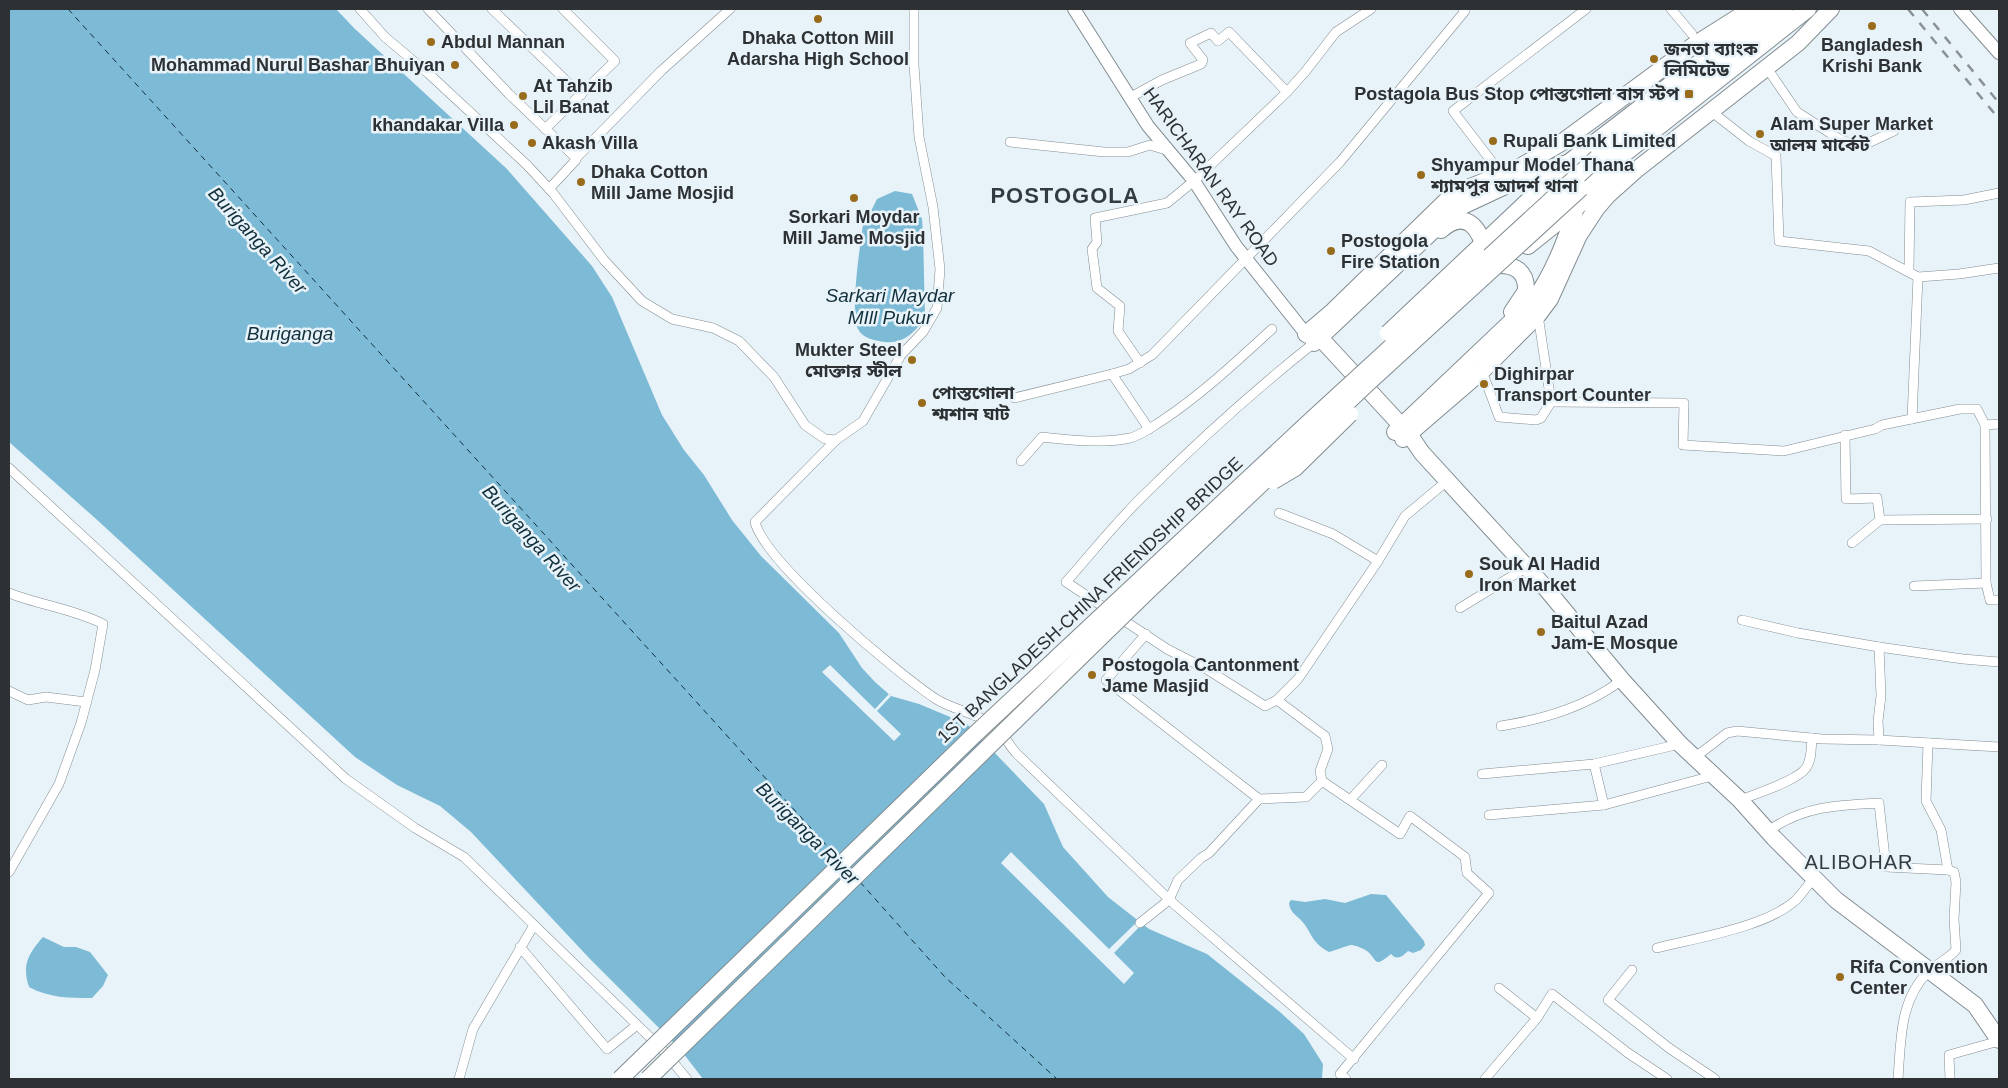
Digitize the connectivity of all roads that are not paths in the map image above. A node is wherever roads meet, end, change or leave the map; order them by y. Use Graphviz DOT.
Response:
graph roads {
  1 [pos="360,9"];
  2 [pos="430,9"];
  3 [pos="492,9"];
  4 [pos="563,9"];
  5 [pos="730,9"];
  6 [pos="914,9"];
  7 [pos="1074,9"];
  8 [pos="1371,9"];
  9 [pos="1462,9"];
  10 [pos="1586,9"];
  11 [pos="1671,9"];
  12 [pos="1751,9"];
  13 [pos="1762,9"];
  14 [pos="1785,9"];
  15 [pos="1831,9"];
  16 [pos="1960,9"];
  17 [pos="1813,15"];
  18 [pos="1692,34"];
  19 [pos="1999,53"];
  20 [pos="1767,68"];
  21 [pos="1287,92"];
  22 [pos="581,96"];
  23 [pos="1131,97"];
  24 [pos="1712,112"];
  25 [pos="545,129"];
  26 [pos="1894,131"];
  27 [pos="1010,142"];
  28 [pos="1166,150"];
  29 [pos="576,158"];
  30 [pos="1596,158"];
  31 [pos="1568,163"];
  32 [pos="1502,175"];
  33 [pos="1194,181"];
  34 [pos="1580,188"];
  35 [pos="549,189"];
  36 [pos="1999,193"];
  37 [pos="1577,206"];
  38 [pos="1248,258"];
  39 [pos="1491,259"];
  40 [pos="1999,268"];
  41 [pos="1909,270"];
  42 [pos="1918,277"];
  43 [pos="1538,315"];
  44 [pos="1272,329"];
  45 [pos="1316,339"];
  46 [pos="1140,363"];
  47 [pos="1482,370"];
  48 [pos="1112,374"];
  49 [pos="1014,398"];
  50 [pos="1551,402"];
  51 [pos="1912,419"];
  52 [pos="1999,424"];
  53 [pos="1985,425"];
  54 [pos="1149,429"];
  55 [pos="1398,429"];
  56 [pos="1845,435"];
  57 [pos="836,440"];
  58 [pos="1021,461"];
  59 [pos="9,468"];
  60 [pos="1447,481"];
  61 [pos="1242,493"];
  62 [pos="1279,513"];
  63 [pos="1880,520"];
  64 [pos="1987,520"];
  65 [pos="1852,543"];
  66 [pos="1378,561"];
  67 [pos="1525,568"];
  68 [pos="1986,583"];
  69 [pos="1914,586"];
  70 [pos="9,592"];
  71 [pos="1999,600"];
  72 [pos="1460,608"];
  73 [pos="1742,620"];
  74 [pos="1146,634"];
  75 [pos="1879,648"];
  76 [pos="1999,662"];
  77 [pos="1622,680"];
  78 [pos="9,691"];
  79 [pos="1276,700"];
  80 [pos="86,702"];
  81 [pos="1501,726"];
  82 [pos="1812,738"];
  83 [pos="1879,740"];
  84 [pos="1680,744"];
  85 [pos="1928,744"];
  86 [pos="1999,747"];
  87 [pos="1694,758"];
  88 [pos="1594,764"];
  89 [pos="1382,765"];
  90 [pos="1482,774"];
  91 [pos="1712,776"];
  92 [pos="1322,781"];
  93 [pos="1259,799"];
  94 [pos="1350,799"];
  95 [pos="1740,800"];
  96 [pos="1604,805"];
  97 [pos="1489,815"];
  98 [pos="1768,831"];
  99 [pos="1948,870"];
  100 [pos="9,872"];
  101 [pos="1814,878"];
  102 [pos="1168,900"];
  103 [pos="1140,923"];
  104 [pos="534,924"];
  105 [pos="520,947"];
  106 [pos="1657,948"];
  107 [pos="1632,970"];
  108 [pos="1930,970"];
  109 [pos="1499,988"];
  110 [pos="1536,1018"];
  111 [pos="637,1025"];
  112 [pos="1999,1041"];
  113 [pos="661,1048"];
  114 [pos="1354,1058"];
  115 [pos="459,1079"];
  116 [pos="620,1079"];
  117 [pos="629,1079"];
  118 [pos="648,1079"];
  119 [pos="687,1079"];
  120 [pos="1346,1079"];
  121 [pos="1485,1079"];
  122 [pos="1667,1079"];
  123 [pos="1714,1079"];
  124 [pos="1898,1079"];
  125 [pos="1950,1079"];
  1 -- 35 [label="street"];
  2 -- 25 [label="street"];
  3 -- 22 [label="street"];
  4 -- 22 [label="street"];
  5 -- 29 [label="street"];
  6 -- 57 [label="street"];
  7 -- 23 [label="main road, HARICHARAN RAY ROAD"];
  8 -- 21 [label="street"];
  9 -- 38 [label="street"];
  10 -- 32 [label="street"];
  11 -- 18 [label="street"];
  12 -- 32 [label="highway"];
  13 -- 31 [label="highway"];
  14 -- 30 [label="highway, 1ST BANGLADESH-CHINA FRIENDSHIP BRIDGE"];
  15 -- 17 [label="highway"];
  16 -- 19 [label="main road"];
  17 -- 20 [label="highway"];
  17 -- 34 [label="highway, 1ST BANGLADESH-CHINA FRIENDSHIP BRIDGE"];
  17 -- 37 [label="highway"];
  20 -- 24 [label="highway"];
  20 -- 26 [label="street"];
  21 -- 23 [label="street"];
  21 -- 33 [label="street"];
  22 -- 25 [label="street"];
  23 -- 28 [label="main road, HARICHARAN RAY ROAD"];
  24 -- 41 [label="street"];
  24 -- 43 [label="highway"];
  25 -- 29 [label="street"];
  27 -- 28 [label="street"];
  28 -- 33 [label="main road, HARICHARAN RAY ROAD"];
  29 -- 35 [label="street"];
  30 -- 31 [label="highway"];
  30 -- 39 [label="highway, 1ST BANGLADESH-CHINA FRIENDSHIP BRIDGE, bridge"];
  31 -- 39 [label="highway"];
  31 -- 45 [label="highway"];
  32 -- 45 [label="highway"];
  33 -- 38 [label="main road, HARICHARAN RAY ROAD"];
  33 -- 46 [label="street"];
  34 -- 37 [label="highway"];
  34 -- 39 [label="highway, 1ST BANGLADESH-CHINA FRIENDSHIP BRIDGE, bridge"];
  35 -- 57 [label="street"];
  36 -- 41 [label="street"];
  37 -- 39 [label="highway"];
  37 -- 55 [label="highway"];
  38 -- 45 [label="main road, HARICHARAN RAY ROAD"];
  38 -- 46 [label="street"];
  39 -- 45 [label="highway"];
  39 -- 55 [label="highway"];
  39 -- 61 [label="highway, 1ST BANGLADESH-CHINA FRIENDSHIP BRIDGE, bridge"];
  39 -- 61 [label="highway, bridge"];
  40 -- 42 [label="street"];
  41 -- 42 [label="street"];
  42 -- 51 [label="street"];
  43 -- 47 [label="highway"];
  43 -- 50 [label="street"];
  44 -- 54 [label="street"];
  45 -- 55 [label="highway"];
  45 -- 74 [label="street"];
  46 -- 48 [label="street"];
  47 -- 50 [label="street"];
  47 -- 55 [label="highway"];
  48 -- 49 [label="street"];
  48 -- 54 [label="street"];
  50 -- 56 [label="street"];
  51 -- 53 [label="street"];
  51 -- 56 [label="street"];
  52 -- 53 [label="street"];
  53 -- 64 [label="street"];
  54 -- 58 [label="street"];
  55 -- 60 [label="highway"];
  56 -- 63 [label="street"];
  57 -- 102 [label="street"];
  59 -- 104 [label="street"];
  60 -- 66 [label="street"];
  60 -- 67 [label="highway"];
  61 -- 116 [label="highway, 1ST BANGLADESH-CHINA FRIENDSHIP BRIDGE, bridge"];
  61 -- 118 [label="highway, 1ST BANGLADESH-CHINA FRIENDSHIP BRIDGE, bridge"];
  62 -- 66 [label="street"];
  63 -- 64 [label="street"];
  63 -- 65 [label="street"];
  64 -- 68 [label="street"];
  66 -- 79 [label="street"];
  67 -- 72 [label="street"];
  67 -- 77 [label="highway"];
  68 -- 69 [label="street"];
  68 -- 71 [label="street"];
  70 -- 80 [label="street"];
  73 -- 75 [label="street"];
  74 -- 79 [label="street"];
  74 -- 93 [label="street"];
  75 -- 76 [label="street"];
  75 -- 83 [label="street"];
  77 -- 81 [label="street"];
  77 -- 84 [label="highway"];
  78 -- 80 [label="street"];
  79 -- 92 [label="street"];
  80 -- 100 [label="street"];
  82 -- 83 [label="street"];
  82 -- 87 [label="street"];
  82 -- 95 [label="street"];
  83 -- 85 [label="street"];
  84 -- 87 [label="highway"];
  84 -- 88 [label="street"];
  85 -- 86 [label="street"];
  85 -- 99 [label="street"];
  87 -- 91 [label="highway"];
  88 -- 90 [label="street"];
  88 -- 96 [label="street"];
  89 -- 94 [label="street"];
  91 -- 95 [label="highway"];
  91 -- 96 [label="street"];
  92 -- 93 [label="street"];
  92 -- 94 [label="street"];
  93 -- 102 [label="street"];
  94 -- 114 [label="street"];
  95 -- 98 [label="highway"];
  96 -- 97 [label="street"];
  98 -- 99 [label="street"];
  98 -- 101 [label="highway"];
  99 -- 108 [label="street"];
  101 -- 106 [label="street"];
  101 -- 108 [label="highway"];
  102 -- 103 [label="street"];
  102 -- 114 [label="street"];
  104 -- 105 [label="street"];
  104 -- 111 [label="street"];
  105 -- 111 [label="street"];
  105 -- 115 [label="street"];
  107 -- 123 [label="street"];
  108 -- 112 [label="highway"];
  108 -- 124 [label="street"];
  109 -- 110 [label="street"];
  110 -- 121 [label="street"];
  110 -- 122 [label="street"];
  111 -- 113 [label="street"];
  112 -- 125 [label="street"];
  113 -- 117 [label="street"];
  113 -- 119 [label="street"];
  114 -- 120 [label="street"];
}
